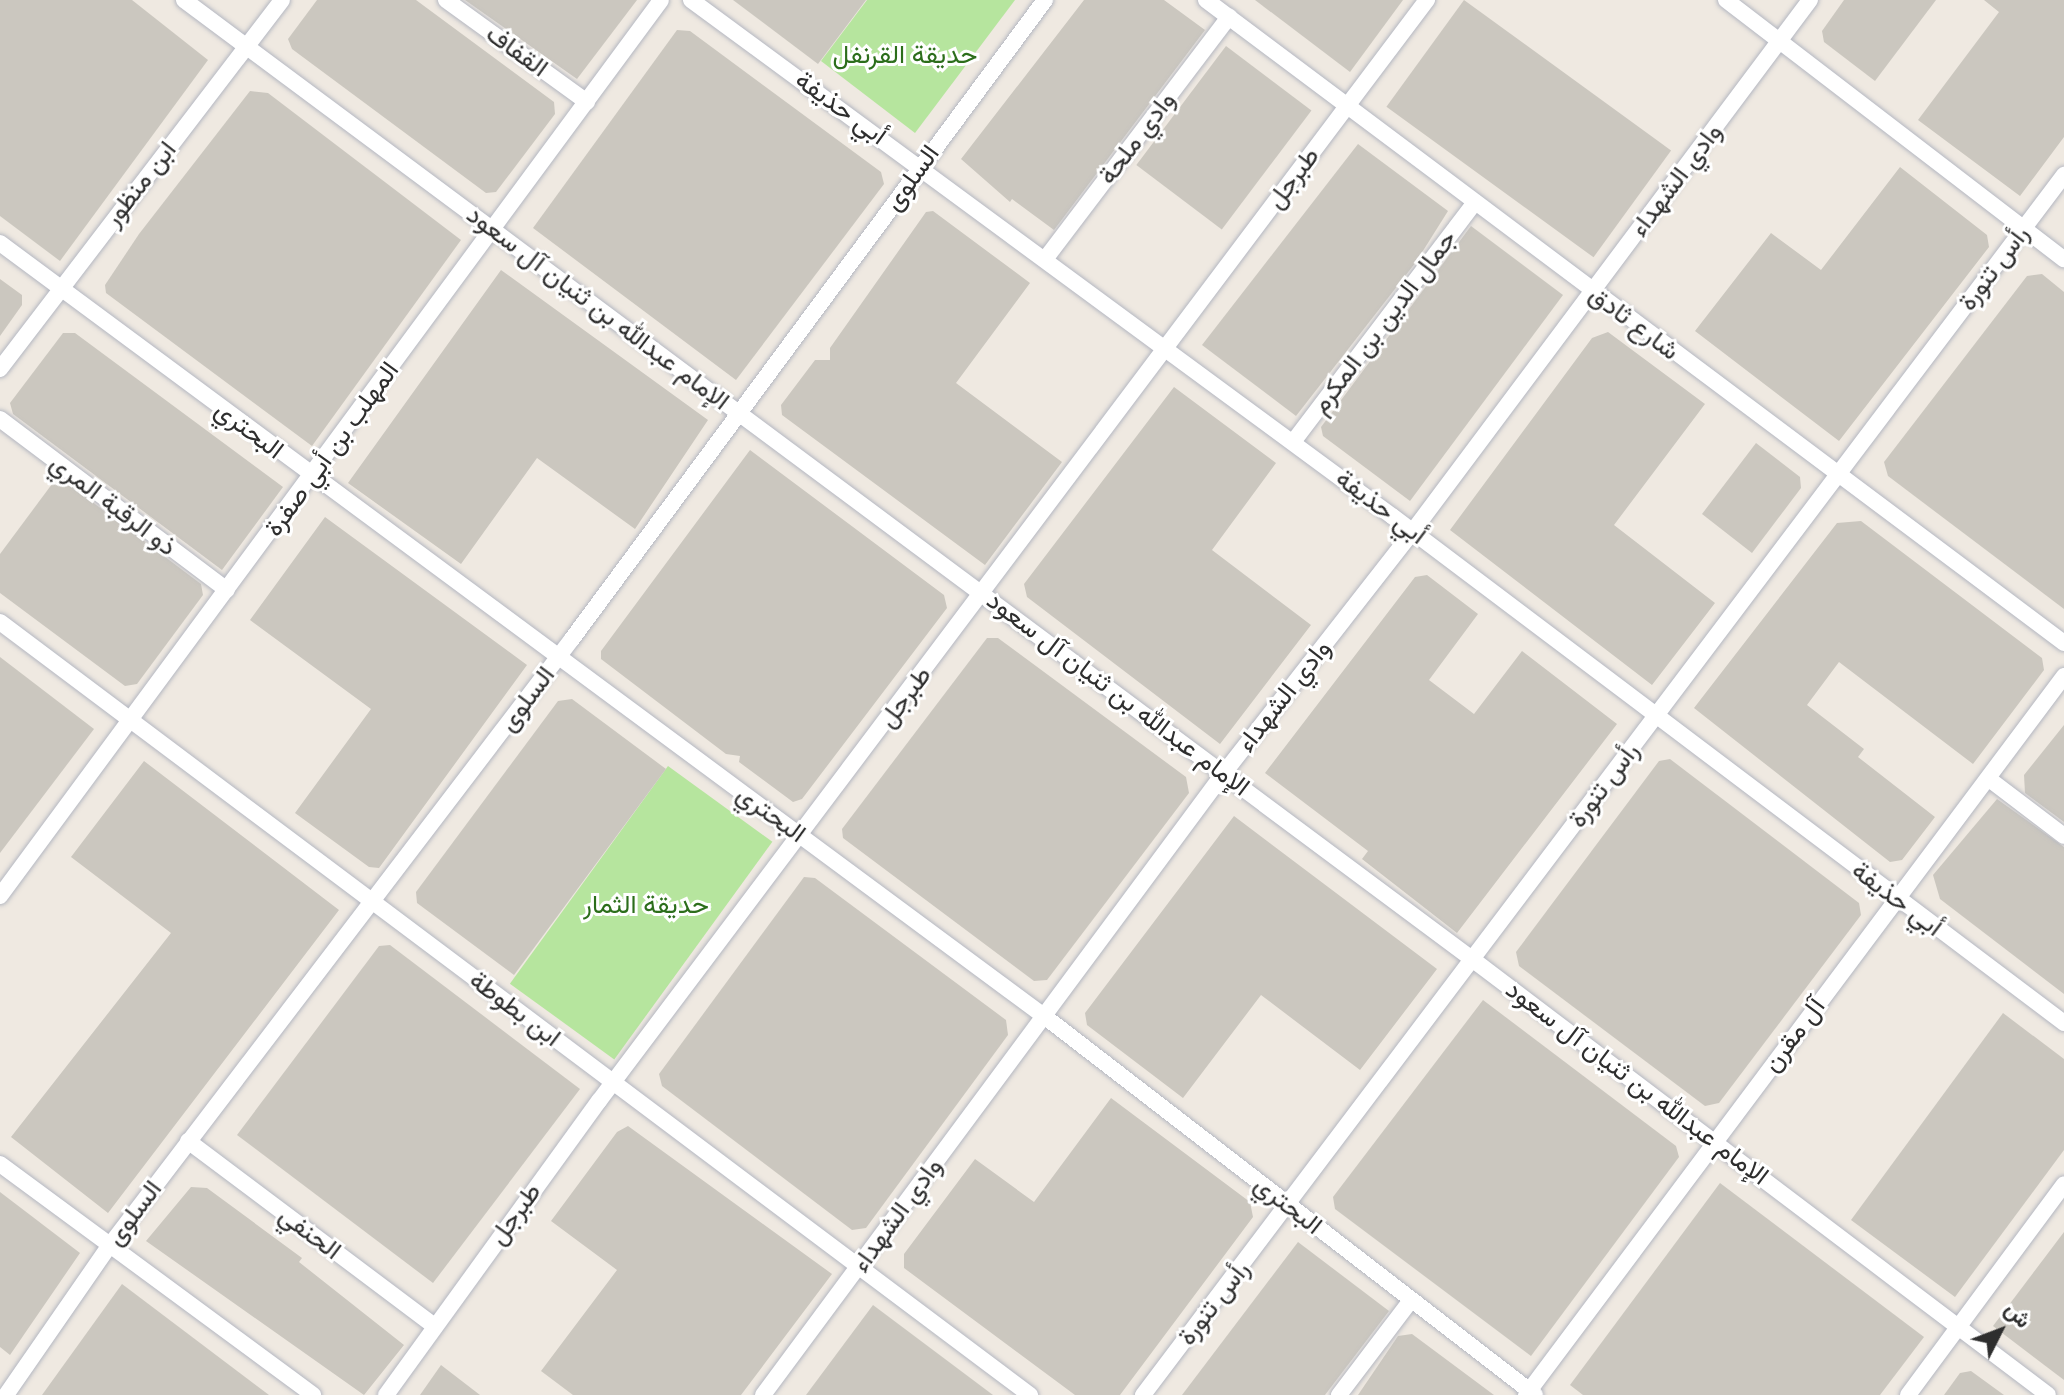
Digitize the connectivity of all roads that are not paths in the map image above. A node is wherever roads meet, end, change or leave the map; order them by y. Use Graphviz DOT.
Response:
graph roads {
  1 [pos="184,0"];
  2 [pos="282,0"];
  3 [pos="446,0"];
  4 [pos="661,0"];
  5 [pos="691,0"];
  6 [pos="1045,0"];
  7 [pos="1206,0"];
  8 [pos="1427,0"];
  9 [pos="1726,0"];
  10 [pos="1810,0"];
  11 [pos="1229,17"];
  12 [pos="1781,40"];
  13 [pos="246,47"];
  14 [pos="587,102"];
  15 [pos="1348,105"];
  16 [pos="920,166"];
  17 [pos="2064,175"];
  18 [pos="1475,202"];
  19 [pos="491,228"];
  20 [pos="2025,228"];
  21 [pos="0,243"];
  22 [pos="1046,258"];
  23 [pos="2064,259"];
  24 [pos="60,288"];
  25 [pos="1593,292"];
  26 [pos="1165,348"];
  27 [pos="0,369"];
  28 [pos="740,413"];
  29 [pos="0,419"];
  30 [pos="1293,442"];
  31 [pos="1836,475"];
  32 [pos="312,479"];
  33 [pos="1413,531"];
  34 [pos="227,590"];
  35 [pos="983,593"];
  36 [pos="0,622"];
  37 [pos="2064,643"];
  38 [pos="557,660"];
  39 [pos="2064,676"];
  40 [pos="1655,717"];
  41 [pos="132,722"];
  42 [pos="1224,773"];
  43 [pos="1989,779"];
  44 [pos="800,835"];
  45 [pos="2064,836"];
  46 [pos="0,896"];
  47 [pos="1898,899"];
  48 [pos="375,902"];
  49 [pos="1472,959"];
  50 [pos="1044,1016"];
  51 [pos="2064,1023"];
  52 [pos="613,1083"];
  53 [pos="188,1141"];
  54 [pos="1713,1141"];
  55 [pos="0,1164"];
  56 [pos="2064,1184"];
  57 [pos="1289,1205"];
  58 [pos="110,1245"];
  59 [pos="860,1266"];
  60 [pos="1411,1300"];
  61 [pos="433,1325"];
  62 [pos="1959,1327"];
  63 [pos="1530,1394"];
  64 [pos="6,1395"];
  65 [pos="313,1395"];
  66 [pos="386,1395"];
  67 [pos="763,1395"];
  68 [pos="1030,1395"];
  69 [pos="1143,1395"];
  70 [pos="1339,1395"];
  71 [pos="1908,1395"];
  72 [pos="2048,1395"];
  1 -- 13 [label="street, الإمام عبدالله بن ثنيان آل سعود"];
  2 -- 13 [label="street, ابن منظور"];
  3 -- 14 [label="street, القفاف"];
  4 -- 14 [label="street, المهلب بن أبي صفرة"];
  5 -- 16 [label="street, أبي حذيفة"];
  6 -- 16 [label="street, السلوى"];
  7 -- 11 [label="street, شارع ثادق"];
  8 -- 15 [label="street, طبرجل"];
  9 -- 12 [label="street"];
  10 -- 12 [label="street, وادي الشهداء"];
  11 -- 15 [label="street, شارع ثادق"];
  11 -- 22 [label="street, وادي ملحة"];
  12 -- 20 [label="street"];
  12 -- 25 [label="street, وادي الشهداء"];
  13 -- 19 [label="street, الإمام عبدالله بن ثنيان آل سعود"];
  13 -- 24 [label="street, ابن منظور"];
  14 -- 19 [label="street, المهلب بن أبي صفرة"];
  15 -- 18 [label="street, شارع ثادق"];
  15 -- 26 [label="street, طبرجل"];
  16 -- 22 [label="street, أبي حذيفة"];
  16 -- 28 [label="street, السلوى"];
  17 -- 20 [label="street, رأس تنورة"];
  18 -- 25 [label="street, شارع ثادق"];
  18 -- 30 [label="street, جمال الدين بن المكرم"];
  19 -- 28 [label="street, الإمام عبدالله بن ثنيان آل سعود"];
  19 -- 32 [label="street, المهلب بن أبي صفرة"];
  20 -- 23 [label="street"];
  20 -- 31 [label="street, رأس تنورة"];
  21 -- 24 [label="street, البحتري"];
  22 -- 26 [label="street, أبي حذيفة"];
  24 -- 27 [label="street, ابن منظور"];
  24 -- 32 [label="street, البحتري"];
  25 -- 31 [label="street, شارع ثادق"];
  25 -- 33 [label="street, وادي الشهداء"];
  26 -- 30 [label="street, أبي حذيفة"];
  26 -- 35 [label="street, طبرجل"];
  28 -- 35 [label="street, الإمام عبدالله بن ثنيان آل سعود"];
  28 -- 38 [label="street, السلوى"];
  29 -- 34 [label="street, ذو الرقبة المري"];
  30 -- 33 [label="street, أبي حذيفة"];
  31 -- 37 [label="street, شارع ثادق"];
  31 -- 40 [label="street, رأس تنورة"];
  32 -- 34 [label="street, المهلب بن أبي صفرة"];
  32 -- 38 [label="street, البحتري"];
  33 -- 40 [label="street, أبي حذيفة"];
  33 -- 42 [label="street, وادي الشهداء"];
  34 -- 41 [label="street, المهلب بن أبي صفرة"];
  35 -- 42 [label="street, الإمام عبدالله بن ثنيان آل سعود"];
  35 -- 44 [label="street, طبرجل"];
  36 -- 41 [label="street, ابن بطوطة"];
  38 -- 44 [label="street, البحتري"];
  38 -- 48 [label="street, السلوى"];
  39 -- 43 [label="street, آل مقرن"];
  40 -- 47 [label="street, أبي حذيفة"];
  40 -- 49 [label="street, رأس تنورة"];
  41 -- 46 [label="street, المهلب بن أبي صفرة"];
  41 -- 48 [label="street, ابن بطوطة"];
  42 -- 49 [label="street, الإمام عبدالله بن ثنيان آل سعود"];
  42 -- 50 [label="street, وادي الشهداء"];
  43 -- 45 [label="street"];
  43 -- 47 [label="street, آل مقرن"];
  44 -- 50 [label="street, البحتري"];
  44 -- 52 [label="street, طبرجل"];
  47 -- 51 [label="street, أبي حذيفة"];
  47 -- 54 [label="street, آل مقرن"];
  48 -- 52 [label="street, ابن بطوطة"];
  48 -- 53 [label="street, السلوى"];
  49 -- 54 [label="street, الإمام عبدالله بن ثنيان آل سعود"];
  49 -- 57 [label="street, رأس تنورة"];
  50 -- 57 [label="street, البحتري"];
  50 -- 59 [label="street, وادي الشهداء"];
  52 -- 59 [label="street, ابن بطوطة"];
  52 -- 61 [label="street, طبرجل"];
  53 -- 58 [label="street, السلوى"];
  53 -- 61 [label="street, الحنفي"];
  54 -- 62 [label="street, الإمام عبدالله بن ثنيان آل سعود"];
  54 -- 63 [label="street, آل مقرن"];
  55 -- 58 [label="street"];
  56 -- 62 [label="street"];
  57 -- 60 [label="street, البحتري"];
  57 -- 69 [label="street, رأس تنورة"];
  58 -- 64 [label="street, السلوى"];
  58 -- 65 [label="street"];
  59 -- 67 [label="street, وادي الشهداء"];
  59 -- 68 [label="street, ابن بطوطة"];
  60 -- 63 [label="street, البحتري"];
  60 -- 70 [label="street"];
  61 -- 66 [label="street, طبرجل"];
  62 -- 71 [label="street"];
  62 -- 72 [label="street, الإمام عبدالله بن ثنيان آل سعود"];
}
